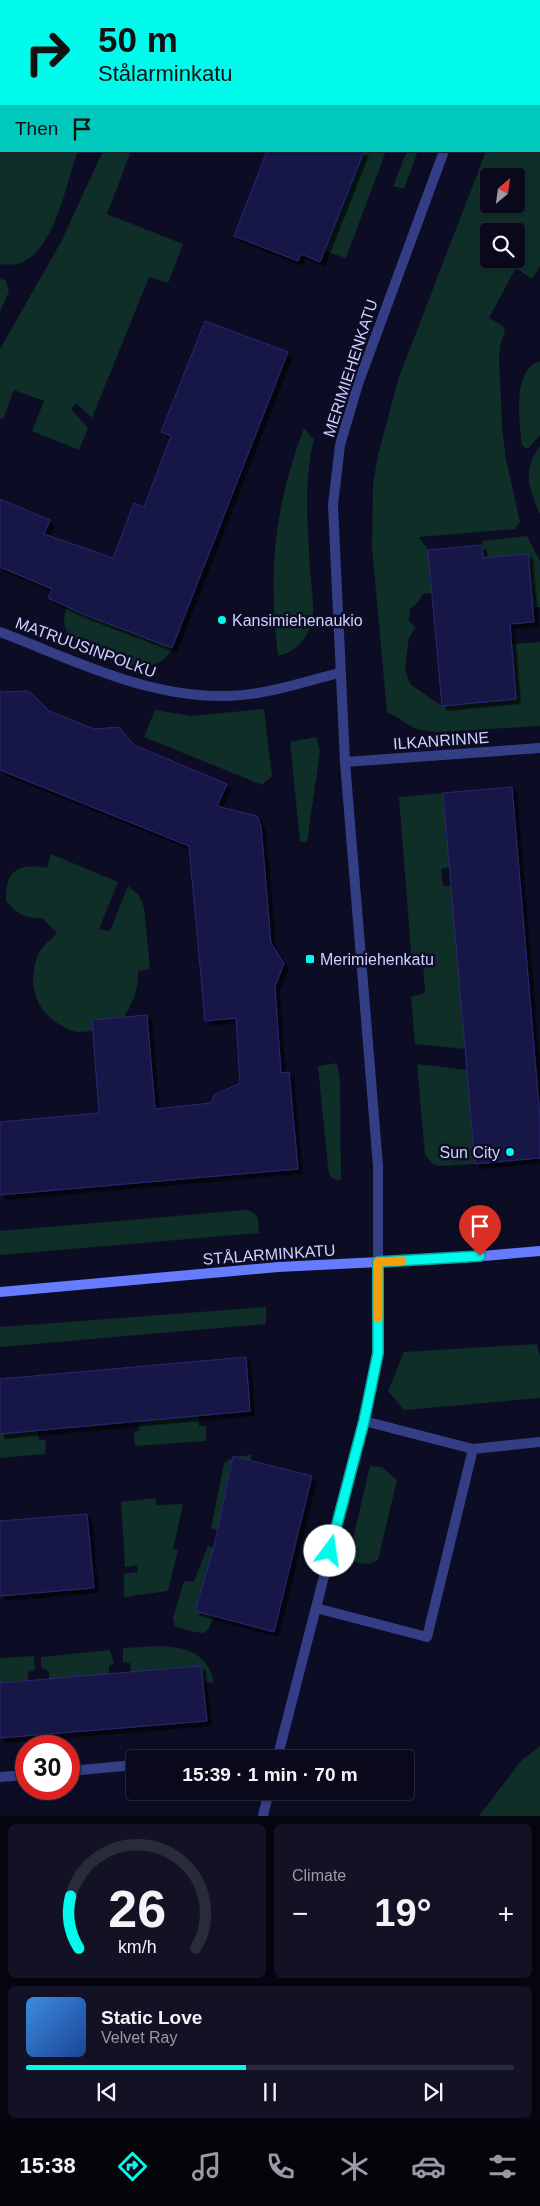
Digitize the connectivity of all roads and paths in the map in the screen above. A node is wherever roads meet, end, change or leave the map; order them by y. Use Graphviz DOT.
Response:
graph roads {
  1 [pos="444,152"];
  2 [pos="0,632"];
  3 [pos="339,673"];
  4 [pos="540,748"];
  5 [pos="345,762"];
  6 [pos="540,1251"];
  7 [pos="378,1262"];
  8 [pos="0,1292"];
  9 [pos="364,1421"];
  10 [pos="540,1442"];
  11 [pos="473,1449"];
  12 [pos="316,1608"];
  13 [pos="279,1750"];
  14 [pos="126,1766"];
  15 [pos="80,1770"];
  16 [pos="15,1776"];
  17 [pos="0,1777"];
  18 [pos="267,1800"];
  19 [pos="263,1816"];
  1 -- 3 [label="street, MERIMIEHENKATU"];
  2 -- 3 [label="street, MATRUUSINPOLKU"];
  3 -- 5 [label="street, MERIMIEHENKATU"];
  4 -- 5 [label="street, ILKANRINNE"];
  5 -- 7 [label="street, MERIMIEHENKATU"];
  6 -- 7 [label="main road, STÅLARMINKATU"];
  7 -- 8 [label="main road, STÅLARMINKATU"];
  7 -- 9 [label="street, MERIMIEHENKATU"];
  9 -- 11 [label="street"];
  9 -- 12 [label="street, MERIMIEHENKATU"];
  10 -- 11 [label="street"];
  11 -- 12 [label="street"];
  12 -- 13 [label="street, MERIMIEHENKATU"];
  14 -- 15 [label="street"];
  16 -- 17 [label="street"];
  18 -- 19 [label="street"];
}
